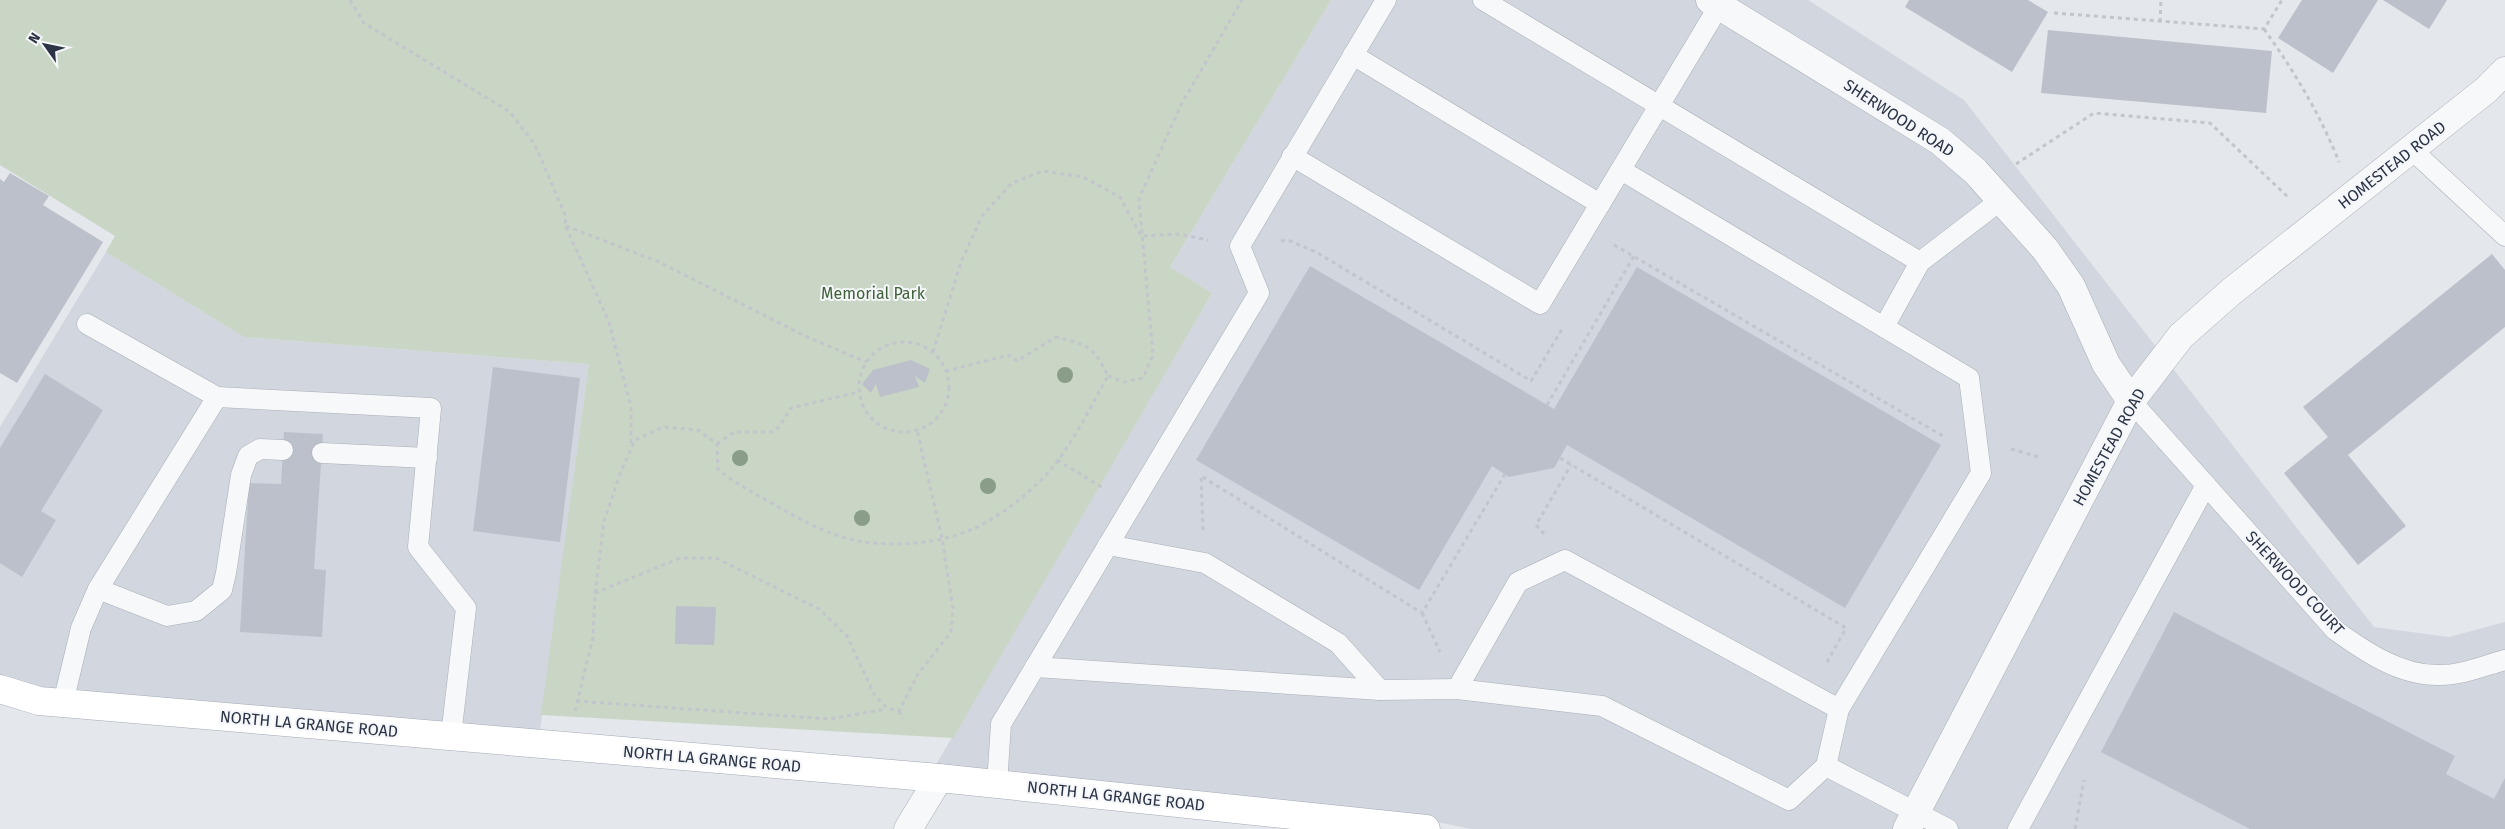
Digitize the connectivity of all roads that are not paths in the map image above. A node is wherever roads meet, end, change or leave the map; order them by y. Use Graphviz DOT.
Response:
graph roads {
  1 [pos="1386,0"];
  2 [pos="1483,0"];
  3 [pos="1714,3"];
  4 [pos="1352,55"];
  5 [pos="2505,71"];
  6 [pos="1659,106"];
  7 [pos="2411,149"];
  8 [pos="1292,156"];
  9 [pos="1621,170"];
  10 [pos="2001,200"];
  11 [pos="1600,204"];
  12 [pos="2505,236"];
  13 [pos="1920,262"];
  14 [pos="87,324"];
  15 [pos="1884,327"];
  16 [pos="217,397"];
  17 [pos="2131,401"];
  18 [pos="283,450"];
  19 [pos="322,453"];
  20 [pos="427,458"];
  21 [pos="2206,485"];
  22 [pos="1108,545"];
  23 [pos="98,589"];
  24 [pos="2505,660"];
  25 [pos="1035,668"];
  26 [pos="0,689"];
  27 [pos="1457,689"];
  28 [pos="1380,690"];
  29 [pos="63,702"];
  30 [pos="1839,709"];
  31 [pos="451,736"];
  32 [pos="1826,766"];
  33 [pos="938,778"];
  34 [pos="997,784"];
  35 [pos="1911,821"];
  36 [pos="908,829"];
  37 [pos="1426,829"];
  38 [pos="1948,829"];
  39 [pos="2018,829"];
  1 -- 4 [label="lane"];
  2 -- 6 [label="lane"];
  3 -- 6 [label="lane"];
  3 -- 10 [label="street, SHERWOOD ROAD"];
  4 -- 8 [label="lane"];
  4 -- 11 [label="lane"];
  5 -- 7 [label="street, HOMESTEAD ROAD"];
  6 -- 9 [label="lane"];
  6 -- 13 [label="lane"];
  7 -- 12 [label="lane"];
  7 -- 17 [label="street, HOMESTEAD ROAD"];
  8 -- 11 [label="lane"];
  8 -- 22 [label="lane"];
  9 -- 11 [label="lane"];
  9 -- 15 [label="lane"];
  10 -- 13 [label="lane"];
  10 -- 17 [label="street, SHERWOOD ROAD"];
  13 -- 15 [label="lane"];
  14 -- 16 [label="lane"];
  15 -- 30 [label="lane"];
  16 -- 20 [label="lane"];
  16 -- 23 [label="lane"];
  17 -- 21 [label="lane, SHERWOOD COURT"];
  17 -- 35 [label="street, HOMESTEAD ROAD"];
  18 -- 23 [label="lane"];
  19 -- 20 [label="lane"];
  20 -- 31 [label="lane"];
  21 -- 24 [label="lane, SHERWOOD COURT"];
  21 -- 39 [label="lane"];
  22 -- 25 [label="lane"];
  22 -- 28 [label="lane"];
  23 -- 29 [label="lane"];
  25 -- 28 [label="lane"];
  25 -- 34 [label="lane"];
  26 -- 29 [label="main road, NORTH LA GRANGE ROAD"];
  27 -- 28 [label="lane"];
  27 -- 30 [label="lane"];
  27 -- 32 [label="lane"];
  29 -- 31 [label="main road, NORTH LA GRANGE ROAD"];
  30 -- 32 [label="lane"];
  31 -- 33 [label="main road, NORTH LA GRANGE ROAD"];
  32 -- 35 [label="lane"];
  33 -- 34 [label="main road, NORTH LA GRANGE ROAD"];
  33 -- 36 [label="street"];
  34 -- 37 [label="main road, NORTH LA GRANGE ROAD"];
  35 -- 38 [label="lane"];
}
